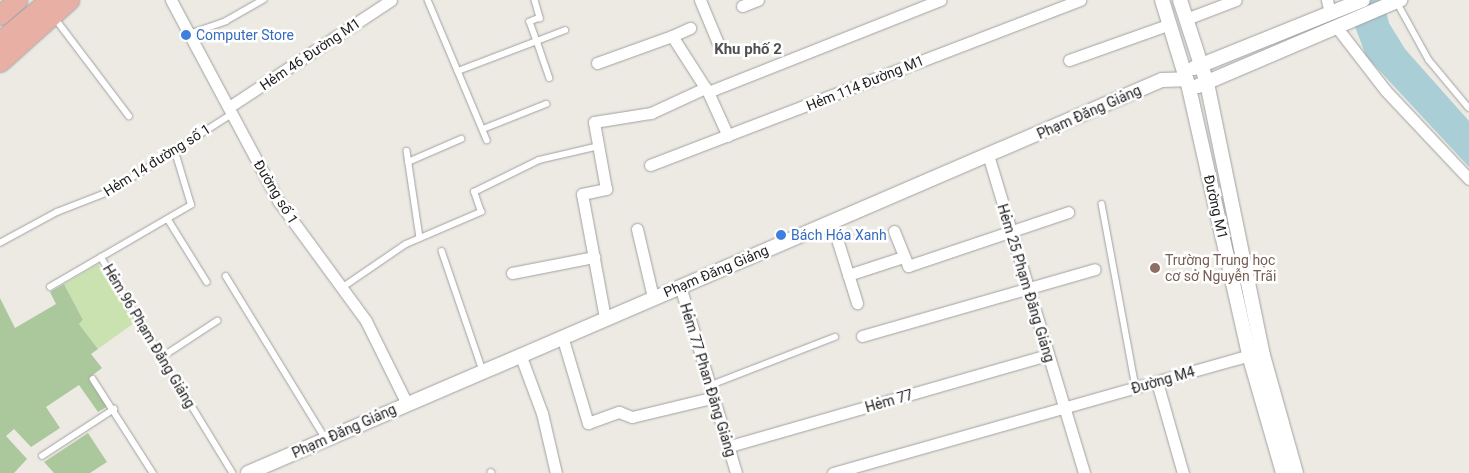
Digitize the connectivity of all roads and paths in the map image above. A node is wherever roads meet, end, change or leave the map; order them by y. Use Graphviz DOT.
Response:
graph roads {
  1 [pos="17,0"];
  2 [pos="171,0"];
  3 [pos="262,0"];
  4 [pos="391,0"];
  5 [pos="428,0"];
  6 [pos="535,0"];
  7 [pos="700,0"];
  8 [pos="758,0"];
  9 [pos="940,0"];
  10 [pos="1080,0"];
  11 [pos="1162,0"];
  12 [pos="1180,0"];
  13 [pos="1236,0"];
  14 [pos="1363,0"];
  15 [pos="1399,1"];
  16 [pos="51,5"];
  17 [pos="742,6"];
  18 [pos="1328,7"];
  19 [pos="0,15"];
  20 [pos="1186,19"];
  21 [pos="1170,24"];
  22 [pos="0,26"];
  23 [pos="690,28"];
  24 [pos="1338,29"];
  25 [pos="565,30"];
  26 [pos="189,34"];
  27 [pos="672,36"];
  28 [pos="0,41"];
  29 [pos="536,41"];
  30 [pos="720,48"];
  31 [pos="0,50"];
  32 [pos="1069,60"];
  33 [pos="0,62"];
  34 [pos="597,64"];
  35 [pos="1202,65"];
  36 [pos="458,71"];
  37 [pos="550,78"];
  38 [pos="1186,80"];
  39 [pos="1207,83"];
  40 [pos="707,90"];
  41 [pos="546,104"];
  42 [pos="1469,108"];
  43 [pos="230,110"];
  44 [pos="129,116"];
  45 [pos="482,129"];
  46 [pos="728,136"];
  47 [pos="461,139"];
  48 [pos="487,140"];
  49 [pos="599,146"];
  50 [pos="175,152"];
  51 [pos="407,152"];
  52 [pos="988,158"];
  53 [pos="408,162"];
  54 [pos="650,165"];
  55 [pos="1469,179"];
  56 [pos="1102,204"];
  57 [pos="1068,212"];
  58 [pos="168,219"];
  59 [pos="832,223"];
  60 [pos="637,229"];
  61 [pos="894,231"];
  62 [pos="1011,231"];
  63 [pos="420,238"];
  64 [pos="0,243"];
  65 [pos="442,251"];
  66 [pos="594,257"];
  67 [pos="903,257"];
  68 [pos="102,258"];
  69 [pos="1095,269"];
  70 [pos="512,273"];
  71 [pos="848,275"];
  72 [pos="226,276"];
  73 [pos="207,282"];
  74 [pos="680,286"];
  75 [pos="50,287"];
  76 [pos="344,287"];
  77 [pos="1028,287"];
  78 [pos="653,297"];
  79 [pos="857,303"];
  80 [pos="606,318"];
  81 [pos="217,321"];
  82 [pos="562,336"];
  83 [pos="862,336"];
  84 [pos="835,337"];
  85 [pos="1256,353"];
  86 [pos="520,354"];
  87 [pos="1048,355"];
  88 [pos="162,357"];
  89 [pos="482,371"];
  90 [pos="93,379"];
  91 [pos="1157,382"];
  92 [pos="711,385"];
  93 [pos="1136,388"];
  94 [pos="715,397"];
  95 [pos="407,404"];
  96 [pos="1064,408"];
  97 [pos="114,409"];
  98 [pos="326,439"];
  99 [pos="730,446"];
  100 [pos="42,456"];
  101 [pos="257,471"];
  102 [pos="153,473"];
  103 [pos="233,473"];
  104 [pos="556,473"];
  105 [pos="736,473"];
  106 [pos="834,473"];
  107 [pos="1084,473"];
  108 [pos="1183,473"];
  109 [pos="1283,473"];
  110 [pos="1296,473"];
  1 -- 19 [label="highway"];
  2 -- 26 [label="street, Đường số 1"];
  3 -- 26 [label="lane"];
  4 -- 43 [label="street, Hẻm 46 Đường M1"];
  5 -- 36 [label="lane"];
  6 -- 29 [label="lane"];
  7 -- 30 [label="street"];
  8 -- 17 [label="street"];
  9 -- 40 [label="street"];
  10 -- 46 [label="street, Hẻm 114 Đường M1"];
  11 -- 21 [label="street, Đường M1"];
  12 -- 20 [label="street, Đường M1"];
  13 -- 20 [label="street"];
  14 -- 18 [label="street, Phạm Đăng Giảng"];
  15 -- 24 [label="street, Phạm Đăng Giảng"];
  15 -- 42 [label="lane"];
  16 -- 22 [label="highway"];
  16 -- 28 [label="highway"];
  16 -- 31 [label="highway"];
  16 -- 33 [label="highway"];
  16 -- 44 [label="lane"];
  18 -- 35 [label="street, Phạm Đăng Giảng"];
  20 -- 35 [label="street, Đường M1"];
  21 -- 32 [label="street"];
  21 -- 38 [label="street, Đường M1"];
  23 -- 27 [label="street"];
  24 -- 39 [label="street, Phạm Đăng Giảng"];
  24 -- 55 [label="street"];
  25 -- 29 [label="lane"];
  26 -- 43 [label="street, Đường số 1"];
  27 -- 34 [label="street"];
  27 -- 40 [label="street"];
  29 -- 36 [label="lane"];
  29 -- 37 [label="lane"];
  35 -- 38 [label="street, Phạm Đăng Giảng"];
  35 -- 39 [label="street, Đường M1"];
  36 -- 45 [label="lane"];
  38 -- 39 [label="street, Phạm Đăng Giảng"];
  38 -- 52 [label="street, Phạm Đăng Giảng"];
  38 -- 85 [label="street, Đường M1"];
  39 -- 85 [label="street, Đường M1"];
  40 -- 46 [label="street"];
  40 -- 49 [label="street"];
  41 -- 45 [label="lane"];
  43 -- 50 [label="lane, Hẻm 14 đường số 1"];
  43 -- 76 [label="street, Đường số 1"];
  45 -- 48 [label="lane"];
  46 -- 54 [label="street, Hẻm 114 Đường M1"];
  47 -- 53 [label="lane"];
  49 -- 63 [label="lane"];
  49 -- 66 [label="street"];
  50 -- 58 [label="lane, Hẻm 96 Phạm Đăng Giảng"];
  50 -- 64 [label="lane, Hẻm 14 đường số 1"];
  51 -- 53 [label="lane"];
  52 -- 59 [label="street, Phạm Đăng Giảng"];
  52 -- 62 [label="street, Hẻm 25 Phạm Đăng Giảng"];
  53 -- 63 [label="lane"];
  56 -- 93 [label="lane"];
  57 -- 62 [label="street"];
  58 -- 68 [label="lane, Hẻm 96 Phạm Đăng Giảng"];
  58 -- 73 [label="lane"];
  59 -- 71 [label="street"];
  59 -- 74 [label="street, Phạm Đăng Giảng"];
  60 -- 78 [label="street"];
  61 -- 67 [label="street"];
  62 -- 67 [label="street"];
  62 -- 77 [label="street, Hẻm 25 Phạm Đăng Giảng"];
  63 -- 76 [label="lane"];
  65 -- 89 [label="lane"];
  66 -- 70 [label="street"];
  66 -- 80 [label="street"];
  67 -- 71 [label="street"];
  68 -- 75 [label="lane"];
  68 -- 88 [label="lane, Hẻm 96 Phạm Đăng Giảng"];
  69 -- 77 [label="street"];
  71 -- 79 [label="street"];
  72 -- 98 [label="lane"];
  74 -- 78 [label="street, Phạm Đăng Giảng"];
  74 -- 92 [label="street, Hẻm 77 Phan Đăng Giảng"];
  76 -- 95 [label="street, Đường số 1"];
  77 -- 83 [label="street"];
  77 -- 87 [label="street, Hẻm 25 Phạm Đăng Giảng"];
  78 -- 80 [label="street, Phạm Đăng Giảng"];
  80 -- 82 [label="street, Phạm Đăng Giảng"];
  81 -- 88 [label="lane"];
  82 -- 86 [label="street, Phạm Đăng Giảng"];
  82 -- 94 [label="street"];
  84 -- 92 [label="lane"];
  85 -- 91 [label="street, Đường M4"];
  85 -- 109 [label="street, Đường M1"];
  85 -- 110 [label="street, Đường M1"];
  86 -- 89 [label="street, Phạm Đăng Giảng"];
  86 -- 104 [label="street"];
  87 -- 96 [label="street, Hẻm 25 Phạm Đăng Giảng"];
  87 -- 99 [label="street, Hẻm 77"];
  88 -- 103 [label="lane, Hẻm 96 Phạm Đăng Giảng"];
  89 -- 95 [label="street, Phạm Đăng Giảng"];
  90 -- 97 [label="lane"];
  91 -- 93 [label="street, Đường M4"];
  91 -- 108 [label="street"];
  92 -- 94 [label="street, Hẻm 77 Phan Đăng Giảng"];
  93 -- 96 [label="street, Đường M4"];
  94 -- 99 [label="street, Hẻm 77 Phan Đăng Giảng"];
  95 -- 98 [label="street, Phạm Đăng Giảng"];
  96 -- 106 [label="street, Đường M4"];
  96 -- 107 [label="street, Hẻm 25 Phạm Đăng Giảng"];
  97 -- 100 [label="lane"];
  97 -- 102 [label="lane"];
  98 -- 101 [label="street, Phạm Đăng Giảng"];
  99 -- 105 [label="street, Hẻm 77 Phan Đăng Giảng"];
}
